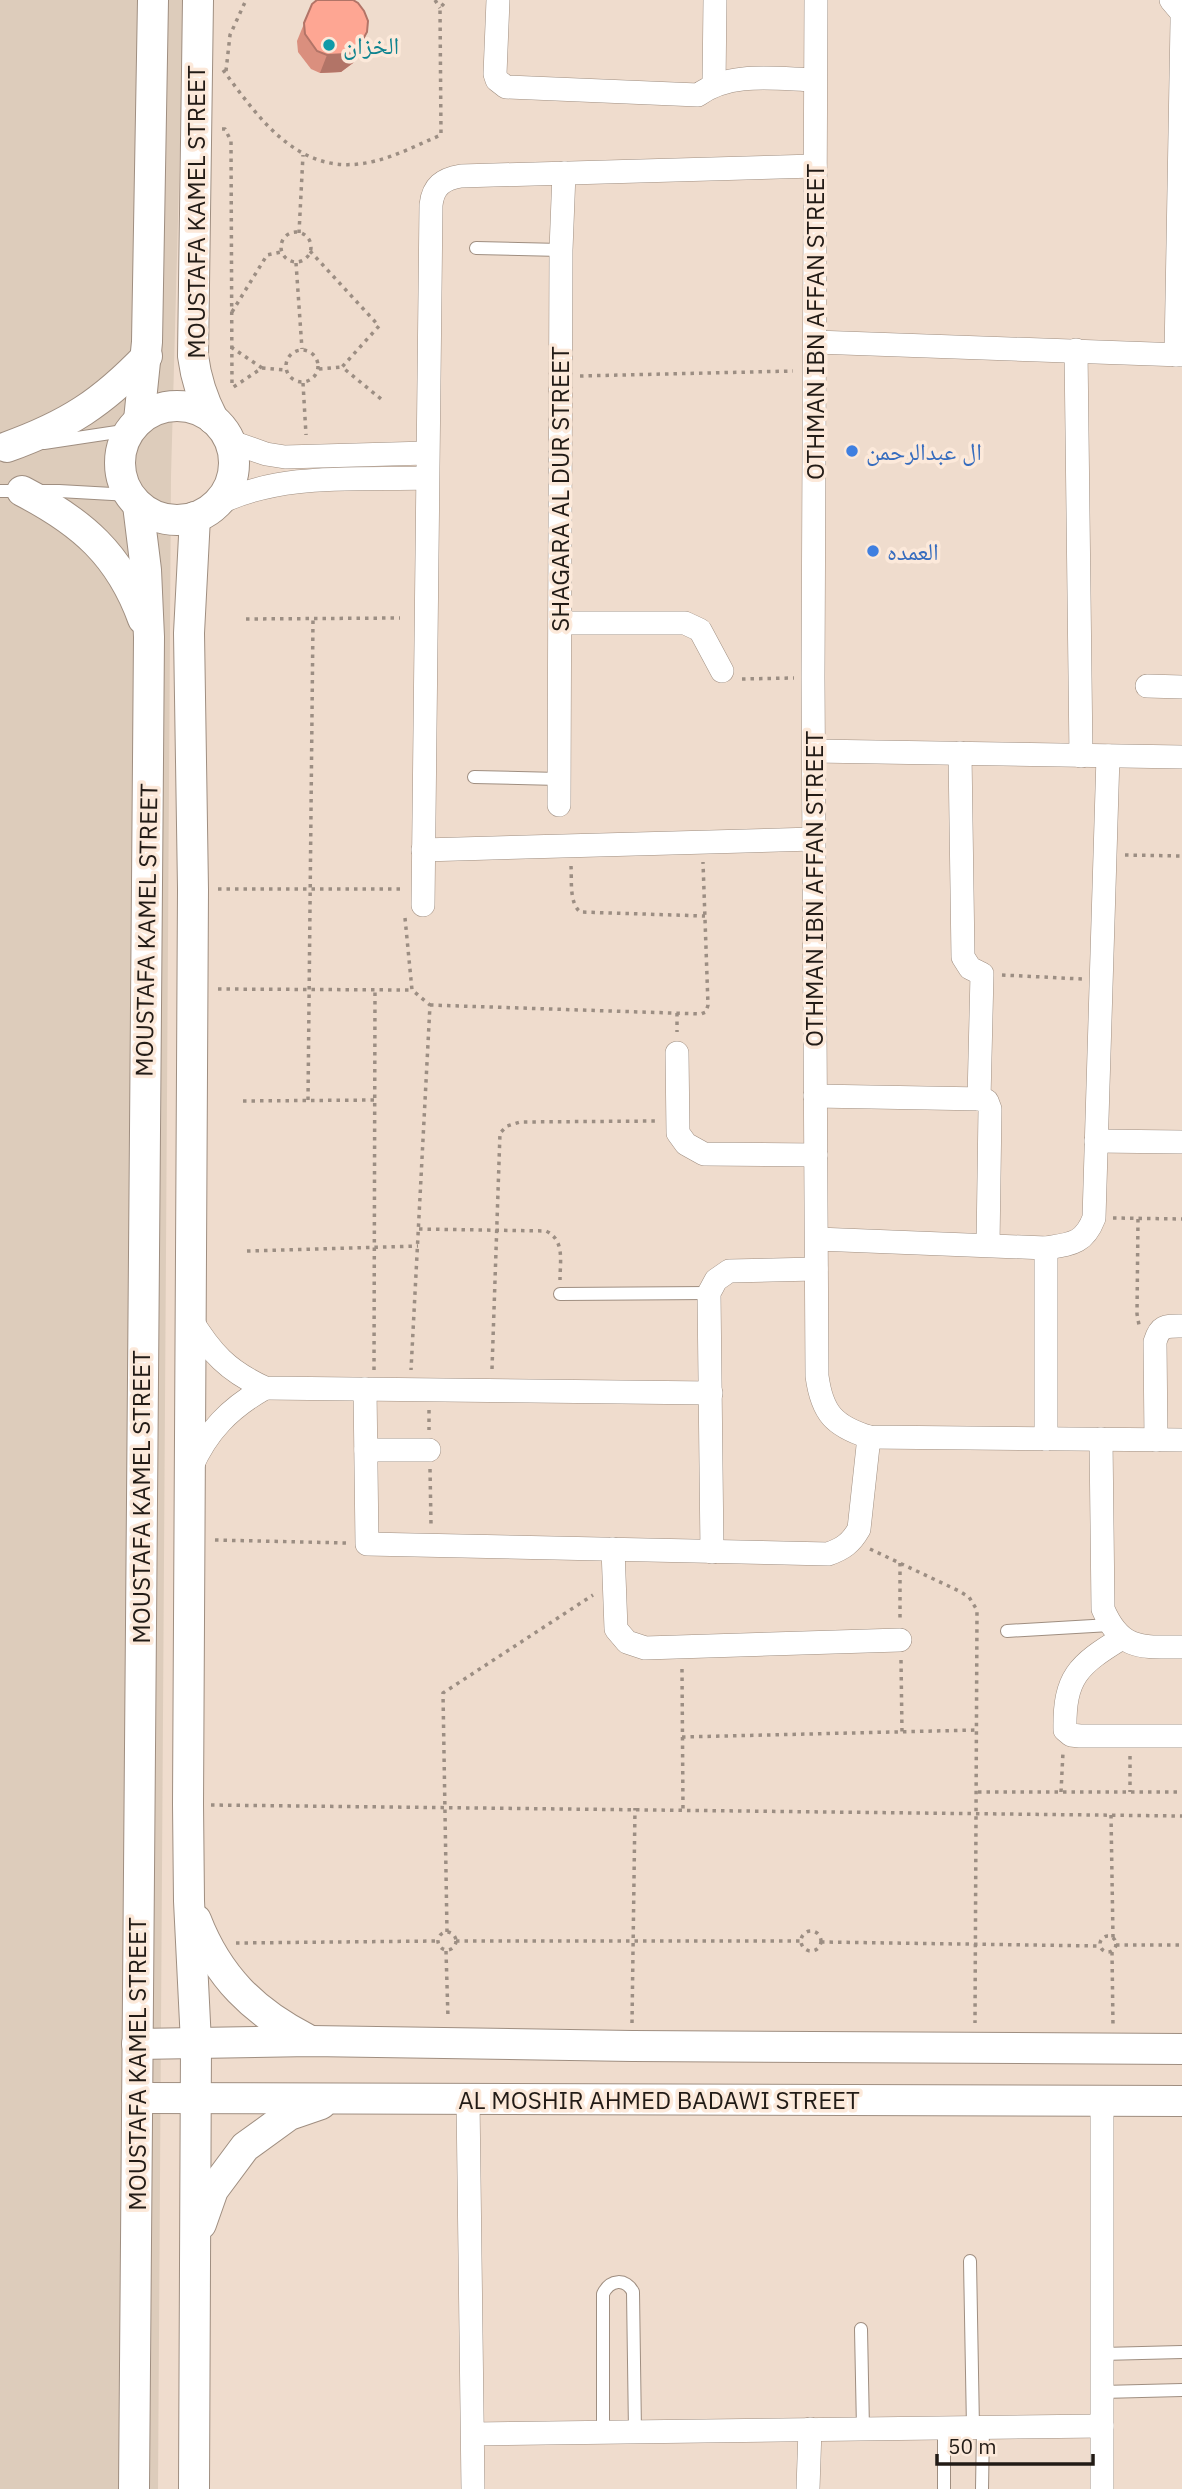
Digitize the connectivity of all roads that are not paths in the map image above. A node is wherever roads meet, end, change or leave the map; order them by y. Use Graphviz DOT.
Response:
graph roads {
  1 [pos="153,0"];
  2 [pos="198,0"];
  3 [pos="498,0"];
  4 [pos="715,0"];
  5 [pos="816,0"];
  6 [pos="1171,0"];
  7 [pos="816,80"];
  8 [pos="714,85"];
  9 [pos="1182,93"];
  10 [pos="815,166"];
  11 [pos="564,173"];
  12 [pos="477,248"];
  13 [pos="561,250"];
  14 [pos="193,340"];
  15 [pos="815,342"];
  16 [pos="147,349"];
  17 [pos="1076,351"];
  18 [pos="1179,355"];
  19 [pos="135,425"];
  20 [pos="221,430"];
  21 [pos="3,446"];
  22 [pos="427,453"];
  23 [pos="427,478"];
  24 [pos="11,491"];
  25 [pos="134,500"];
  26 [pos="205,511"];
  27 [pos="148,603"];
  28 [pos="189,604"];
  29 [pos="560,623"];
  30 [pos="149,636"];
  31 [pos="722,671"];
  32 [pos="1147,686"];
  33 [pos="1182,687"];
  34 [pos="814,751"];
  35 [pos="960,753"];
  36 [pos="1081,756"];
  37 [pos="1108,756"];
  38 [pos="1182,757"];
  39 [pos="474,777"];
  40 [pos="559,779"];
  41 [pos="559,805"];
  42 [pos="814,839"];
  43 [pos="423,850"];
  44 [pos="410,906"];
  45 [pos="677,1053"];
  46 [pos="815,1096"];
  47 [pos="979,1099"];
  48 [pos="1096,1141"];
  49 [pos="1182,1142"];
  50 [pos="816,1155"];
  51 [pos="817,1239"];
  52 [pos="988,1245"];
  53 [pos="1046,1248"];
  54 [pos="816,1269"];
  55 [pos="709,1293"];
  56 [pos="560,1294"];
  57 [pos="190,1318"];
  58 [pos="1182,1326"];
  59 [pos="265,1388"];
  60 [pos="370,1389"];
  61 [pos="711,1393"];
  62 [pos="869,1437"];
  63 [pos="1046,1438"];
  64 [pos="1101,1439"];
  65 [pos="1156,1440"];
  66 [pos="1182,1440"];
  67 [pos="366,1450"];
  68 [pos="429,1450"];
  69 [pos="189,1471"];
  70 [pos="613,1549"];
  71 [pos="712,1552"];
  72 [pos="1007,1630"];
  73 [pos="1116,1632"];
  74 [pos="901,1640"];
  75 [pos="1182,1647"];
  76 [pos="1182,1736"];
  77 [pos="189,1901"];
  78 [pos="311,2041"];
  79 [pos="137,2043"];
  80 [pos="197,2043"];
  81 [pos="1182,2049"];
  82 [pos="137,2098"];
  83 [pos="196,2098"];
  84 [pos="339,2098"];
  85 [pos="468,2099"];
  86 [pos="1182,2101"];
  87 [pos="1102,2102"];
  88 [pos="195,2241"];
  89 [pos="970,2261"];
  90 [pos="861,2329"];
  91 [pos="1182,2352"];
  92 [pos="1102,2354"];
  93 [pos="1182,2390"];
  94 [pos="1102,2392"];
  95 [pos="1102,2426"];
  96 [pos="944,2428"];
  97 [pos="978,2428"];
  98 [pos="810,2429"];
  99 [pos="863,2429"];
  100 [pos="603,2432"];
  101 [pos="635,2432"];
  102 [pos="474,2434"];
  103 [pos="134,2489"];
  104 [pos="194,2489"];
  105 [pos="473,2489"];
  106 [pos="808,2489"];
  107 [pos="944,2489"];
  108 [pos="982,2489"];
  109 [pos="1102,2489"];
  1 -- 16 [label="street, MOUSTAFA KAMEL STREET"];
  2 -- 14 [label="street, MOUSTAFA KAMEL STREET"];
  3 -- 8 [label="street"];
  4 -- 8 [label="street"];
  5 -- 7 [label="street, OTHMAN IBN AFFAN STREET"];
  6 -- 9 [label="street"];
  7 -- 8 [label="street"];
  7 -- 10 [label="street, OTHMAN IBN AFFAN STREET"];
  9 -- 18 [label="street"];
  10 -- 11 [label="street"];
  10 -- 15 [label="street, OTHMAN IBN AFFAN STREET"];
  11 -- 13 [label="street, SHAGARA AL DUR STREET"];
  11 -- 22 [label="street"];
  12 -- 13 [label="lane"];
  13 -- 29 [label="street, SHAGARA AL DUR STREET"];
  14 -- 16 [label="street"];
  14 -- 20 [label="street, MOUSTAFA KAMEL STREET"];
  15 -- 17 [label="street"];
  15 -- 34 [label="street, OTHMAN IBN AFFAN STREET"];
  16 -- 19 [label="street, MOUSTAFA KAMEL STREET"];
  16 -- 21 [label="street"];
  17 -- 18 [label="street"];
  17 -- 36 [label="street"];
  19 -- 20 [label="street"];
  19 -- 21 [label="lane"];
  19 -- 25 [label="street"];
  20 -- 22 [label="street"];
  20 -- 26 [label="street"];
  22 -- 23 [label="street"];
  23 -- 26 [label="street"];
  23 -- 43 [label="street"];
  24 -- 25 [label="lane"];
  24 -- 30 [label="street"];
  25 -- 26 [label="street"];
  25 -- 27 [label="street, MOUSTAFA KAMEL STREET"];
  26 -- 28 [label="street, MOUSTAFA KAMEL STREET"];
  27 -- 28 [label="street"];
  27 -- 30 [label="street, MOUSTAFA KAMEL STREET"];
  28 -- 57 [label="street, MOUSTAFA KAMEL STREET"];
  29 -- 31 [label="street"];
  29 -- 40 [label="street, SHAGARA AL DUR STREET"];
  30 -- 79 [label="street, MOUSTAFA KAMEL STREET"];
  32 -- 33 [label="street"];
  34 -- 35 [label="street"];
  34 -- 42 [label="street, OTHMAN IBN AFFAN STREET"];
  35 -- 36 [label="street"];
  35 -- 47 [label="street"];
  36 -- 37 [label="street"];
  37 -- 38 [label="street"];
  37 -- 48 [label="street"];
  39 -- 40 [label="lane"];
  40 -- 41 [label="street, SHAGARA AL DUR STREET"];
  42 -- 43 [label="street"];
  42 -- 46 [label="street, OTHMAN IBN AFFAN STREET"];
  43 -- 44 [label="street"];
  45 -- 50 [label="street"];
  46 -- 47 [label="street"];
  46 -- 50 [label="street, OTHMAN IBN AFFAN STREET"];
  47 -- 52 [label="street"];
  48 -- 49 [label="street"];
  48 -- 53 [label="street"];
  50 -- 51 [label="street, OTHMAN IBN AFFAN STREET"];
  51 -- 52 [label="street"];
  51 -- 54 [label="street, OTHMAN IBN AFFAN STREET"];
  52 -- 53 [label="street"];
  53 -- 63 [label="street"];
  54 -- 55 [label="street"];
  54 -- 62 [label="street, OTHMAN IBN AFFAN STREET"];
  55 -- 56 [label="lane"];
  55 -- 61 [label="street"];
  57 -- 59 [label="street"];
  57 -- 69 [label="street, MOUSTAFA KAMEL STREET"];
  58 -- 65 [label="street"];
  59 -- 60 [label="street"];
  59 -- 69 [label="street"];
  60 -- 61 [label="street"];
  60 -- 67 [label="street"];
  61 -- 71 [label="street"];
  62 -- 63 [label="street, OTHMAN IBN AFFAN STREET"];
  62 -- 71 [label="street"];
  63 -- 64 [label="street, OTHMAN IBN AFFAN STREET"];
  64 -- 65 [label="street, OTHMAN IBN AFFAN STREET"];
  64 -- 73 [label="street"];
  65 -- 66 [label="street, OTHMAN IBN AFFAN STREET"];
  67 -- 68 [label="street"];
  67 -- 70 [label="street"];
  69 -- 77 [label="street, MOUSTAFA KAMEL STREET"];
  70 -- 71 [label="street"];
  70 -- 74 [label="street"];
  72 -- 73 [label="lane"];
  73 -- 75 [label="street"];
  73 -- 76 [label="street"];
  77 -- 78 [label="street"];
  77 -- 80 [label="street, MOUSTAFA KAMEL STREET"];
  78 -- 80 [label="street"];
  78 -- 81 [label="street"];
  79 -- 80 [label="street"];
  79 -- 82 [label="street, MOUSTAFA KAMEL STREET"];
  80 -- 83 [label="street, MOUSTAFA KAMEL STREET"];
  82 -- 83 [label="street, AL MOSHIR AHMED BADAWI STREET"];
  82 -- 103 [label="street, MOUSTAFA KAMEL STREET"];
  83 -- 84 [label="street, AL MOSHIR AHMED BADAWI STREET"];
  83 -- 88 [label="street, MOUSTAFA KAMEL STREET"];
  84 -- 85 [label="street, AL MOSHIR AHMED BADAWI STREET"];
  84 -- 88 [label="street"];
  85 -- 87 [label="street, AL MOSHIR AHMED BADAWI STREET"];
  85 -- 102 [label="street"];
  86 -- 87 [label="street, AL MOSHIR AHMED BADAWI STREET"];
  87 -- 92 [label="street"];
  88 -- 104 [label="street, MOUSTAFA KAMEL STREET"];
  89 -- 97 [label="lane"];
  90 -- 99 [label="lane"];
  91 -- 92 [label="lane"];
  92 -- 94 [label="street"];
  93 -- 94 [label="lane"];
  94 -- 95 [label="street"];
  95 -- 97 [label="street"];
  95 -- 109 [label="street"];
  96 -- 97 [label="street"];
  96 -- 99 [label="street"];
  96 -- 107 [label="lane"];
  97 -- 108 [label="lane"];
  98 -- 99 [label="street"];
  98 -- 101 [label="street"];
  98 -- 106 [label="street"];
  100 -- 101 [label="street"];
  100 -- 101 [label="lane"];
  100 -- 102 [label="street"];
  102 -- 105 [label="street"];
}
